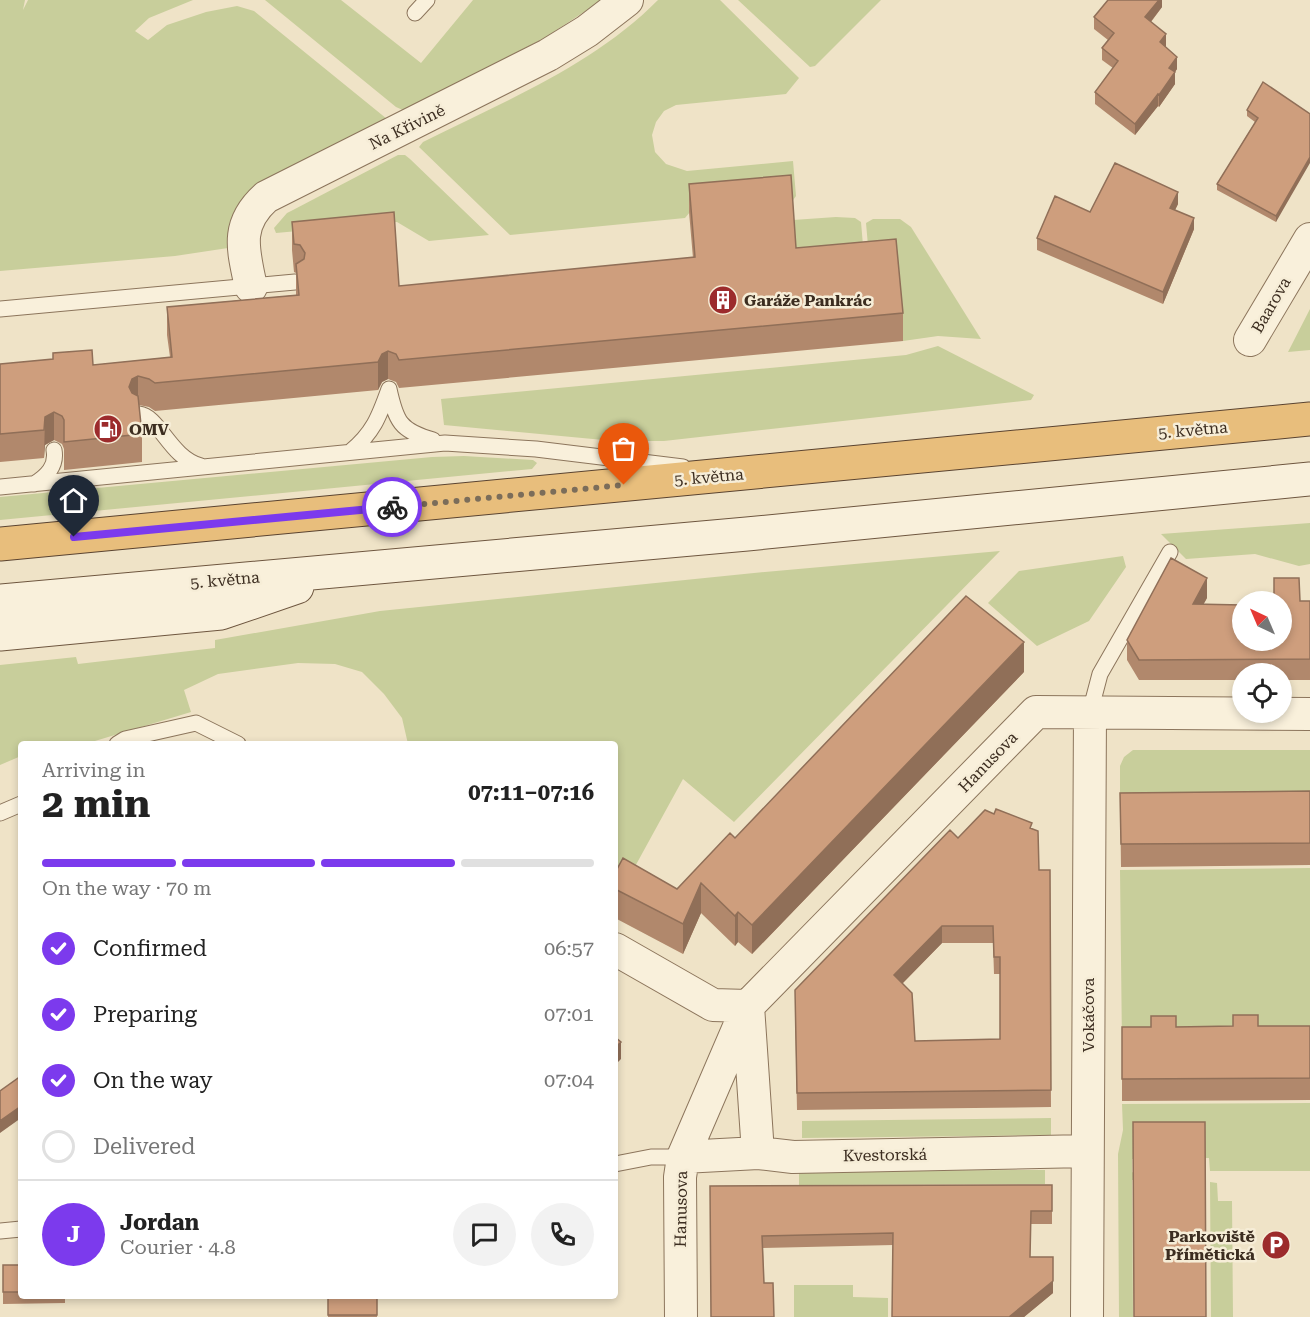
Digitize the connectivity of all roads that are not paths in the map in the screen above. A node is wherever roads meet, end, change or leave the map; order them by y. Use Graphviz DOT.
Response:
graph roads {
  1 [pos="427,0"];
  2 [pos="627,0"];
  3 [pos="415,13"];
  4 [pos="1310,239"];
  5 [pos="295,282"];
  6 [pos="251,286"];
  7 [pos="0,309"];
  8 [pos="1250,340"];
  9 [pos="139,414"];
  10 [pos="1301,418"];
  11 [pos="445,443"];
  12 [pos="54,450"];
  13 [pos="350,452"];
  14 [pos="204,466"];
  15 [pos="742,474"];
  16 [pos="1310,479"];
  17 [pos="34,484"];
  18 [pos="1234,486"];
  19 [pos="0,487"];
  20 [pos="1310,488"];
  21 [pos="0,544"];
  22 [pos="1170,552"];
  23 [pos="344,570"];
  24 [pos="0,601"];
  25 [pos="0,634"];
  26 [pos="1090,712"];
  27 [pos="1310,714"];
  28 [pos="122,741"];
  29 [pos="232,741"];
  30 [pos="18,805"];
  31 [pos="0,813"];
  32 [pos="618,951"];
  33 [pos="748,1006"];
  34 [pos="1087,1150"];
  35 [pos="758,1153"];
  36 [pos="683,1157"];
  37 [pos="618,1163"];
  38 [pos="18,1229"];
  39 [pos="0,1231"];
  40 [pos="681,1317"];
  41 [pos="1087,1317"];
  1 -- 3 [label="lane"];
  2 -- 6 [label="street, Na Křivině"];
  4 -- 8 [label="street, Baarova"];
  5 -- 6 [label="lane"];
  6 -- 7 [label="lane"];
  9 -- 14 [label="lane"];
  10 -- 15 [label="highway, 5. května"];
  11 -- 13 [label="lane"];
  11 -- 13 [label="lane"];
  11 -- 15 [label="lane"];
  12 -- 17 [label="lane"];
  13 -- 14 [label="lane"];
  14 -- 17 [label="lane"];
  15 -- 21 [label="highway, 5. května"];
  16 -- 18 [label="main road, 5. května"];
  17 -- 19 [label="lane"];
  18 -- 20 [label="main road"];
  18 -- 23 [label="main road, 5. května"];
  22 -- 26 [label="lane"];
  23 -- 24 [label="main road, 5. května"];
  23 -- 25 [label="main road"];
  26 -- 27 [label="street, Hanusova"];
  26 -- 33 [label="street, Hanusova"];
  26 -- 34 [label="street, Vokáčova"];
  28 -- 29 [label="lane"];
  30 -- 31 [label="lane"];
  32 -- 33 [label="street"];
  33 -- 35 [label="street"];
  33 -- 36 [label="street, Hanusova"];
  34 -- 35 [label="street, Kvestorská"];
  34 -- 41 [label="street, Vokáčova"];
  35 -- 36 [label="street, Kvestorská"];
  36 -- 37 [label="lane"];
  36 -- 40 [label="street, Hanusova"];
  38 -- 39 [label="lane"];
}
